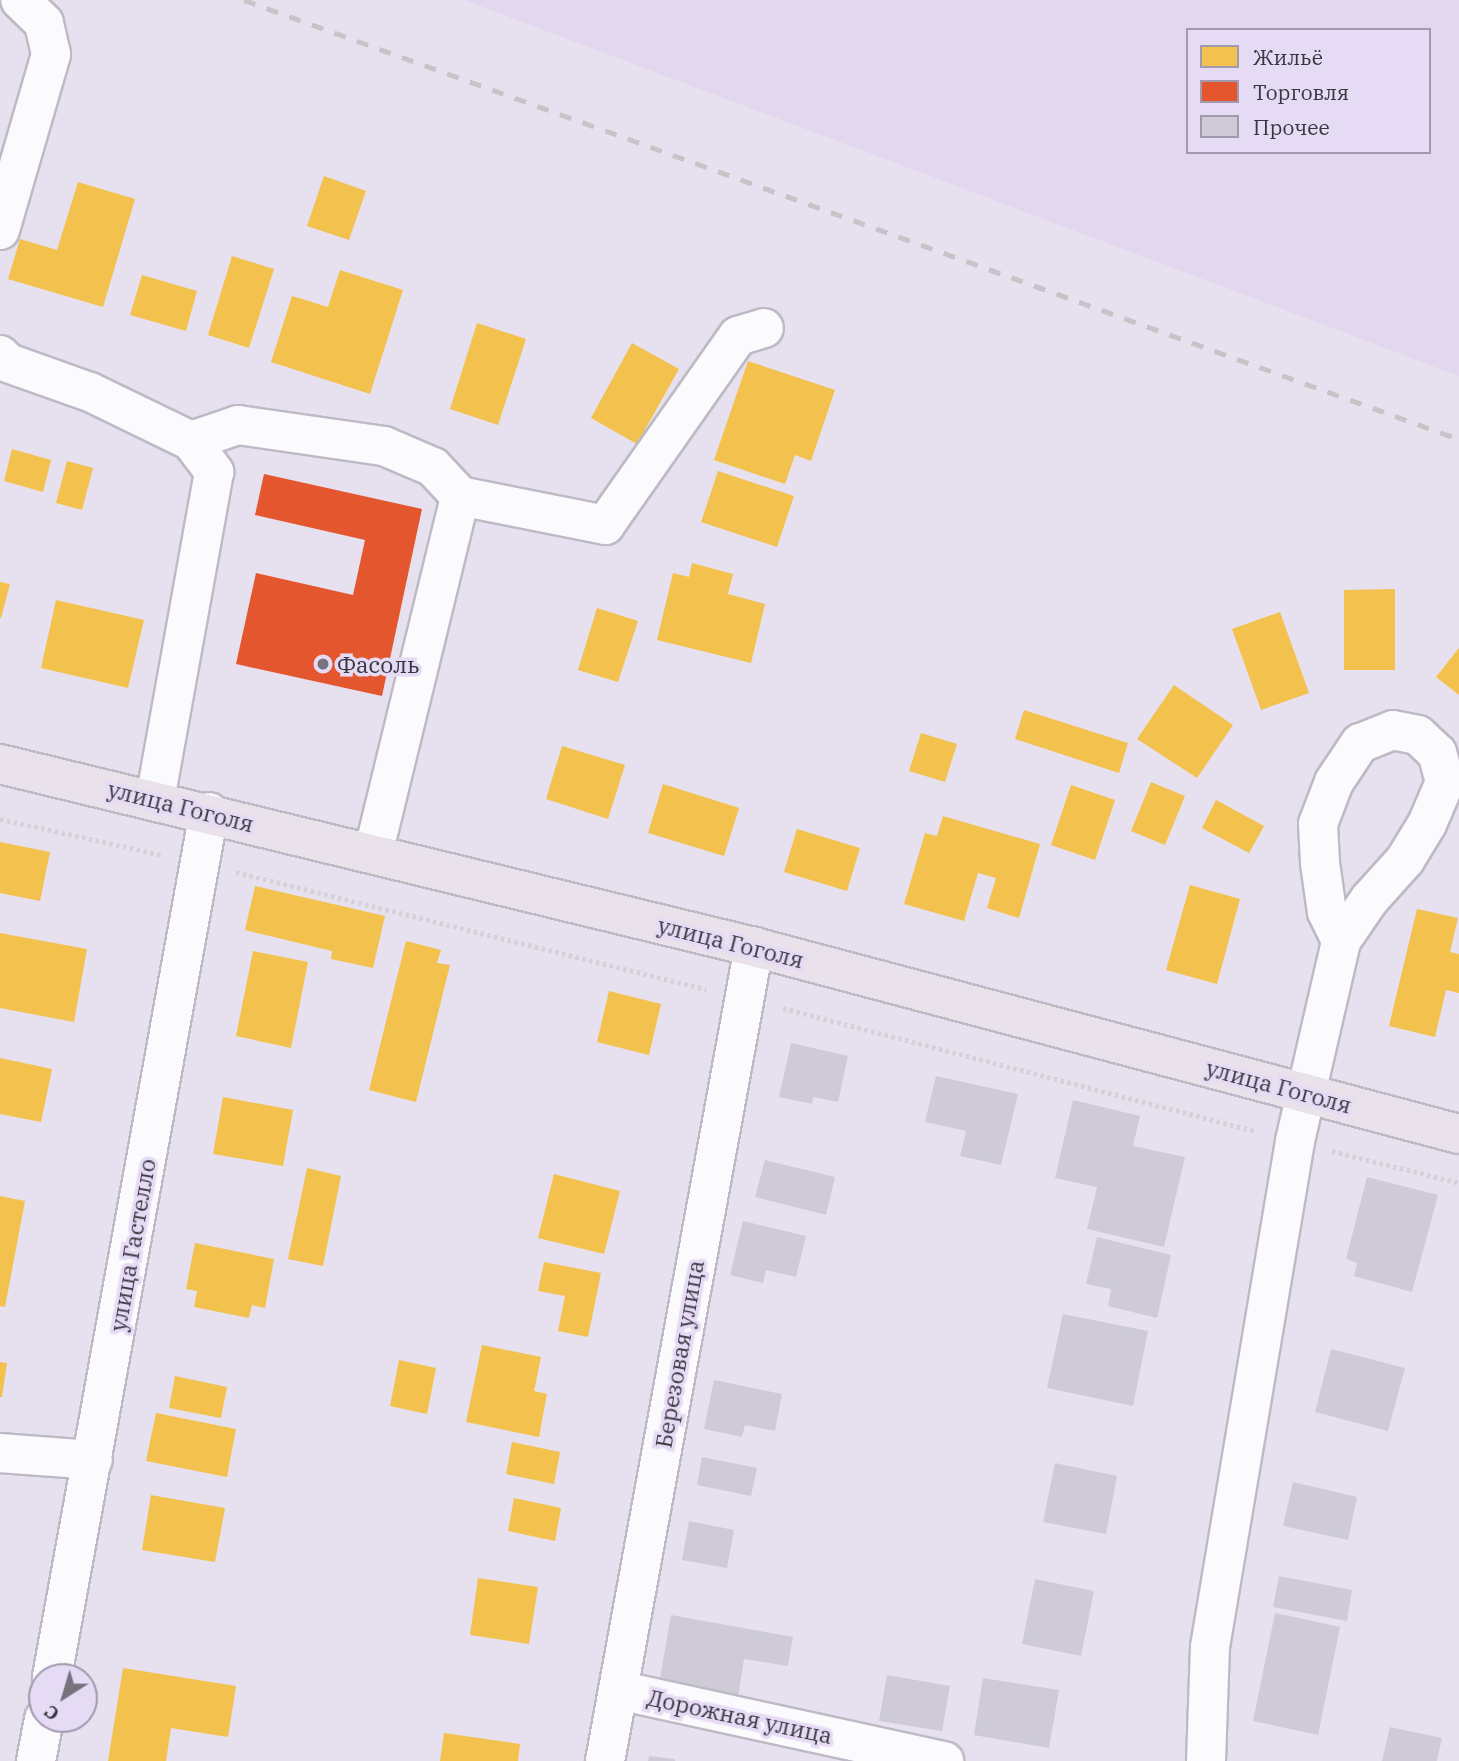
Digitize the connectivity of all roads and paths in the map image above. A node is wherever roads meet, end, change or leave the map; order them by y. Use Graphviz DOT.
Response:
graph roads {
  1 [pos="20,0"];
  2 [pos="0,230"];
  3 [pos="764,328"];
  4 [pos="0,355"];
  5 [pos="191,441"];
  6 [pos="460,496"];
  7 [pos="0,764"];
  8 [pos="155,799"];
  9 [pos="209,813"];
  10 [pos="373,854"];
  11 [pos="1341,941"];
  12 [pos="754,947"];
  13 [pos="1305,1093"];
  14 [pos="1459,1134"];
  15 [pos="0,1453"];
  16 [pos="93,1460"];
  17 [pos="55,1663"];
  18 [pos="618,1689"];
  19 [pos="41,1733"];
  20 [pos="36,1761"];
  21 [pos="605,1761"];
  22 [pos="944,1761"];
  23 [pos="1206,1761"];
  1 -- 2 [label="street"];
  3 -- 6 [label="street"];
  4 -- 5 [label="street"];
  5 -- 6 [label="street"];
  5 -- 8 [label="street"];
  6 -- 10 [label="street"];
  7 -- 8 [label="main road, улица Гоголя"];
  8 -- 9 [label="main road, улица Гоголя"];
  9 -- 10 [label="main road, улица Гоголя"];
  9 -- 16 [label="street, улица Гастелло"];
  10 -- 12 [label="main road, улица Гоголя"];
  11 -- 11 [label="street"];
  11 -- 13 [label="street"];
  12 -- 13 [label="main road, улица Гоголя"];
  12 -- 18 [label="street, Березовая улица"];
  13 -- 14 [label="main road, улица Гоголя"];
  13 -- 23 [label="street"];
  15 -- 16 [label="street"];
  16 -- 17 [label="street, улица Гастелло"];
  18 -- 21 [label="street, Березовая улица"];
  18 -- 22 [label="street, Дорожная улица"];
  19 -- 20 [label="street"];
}
